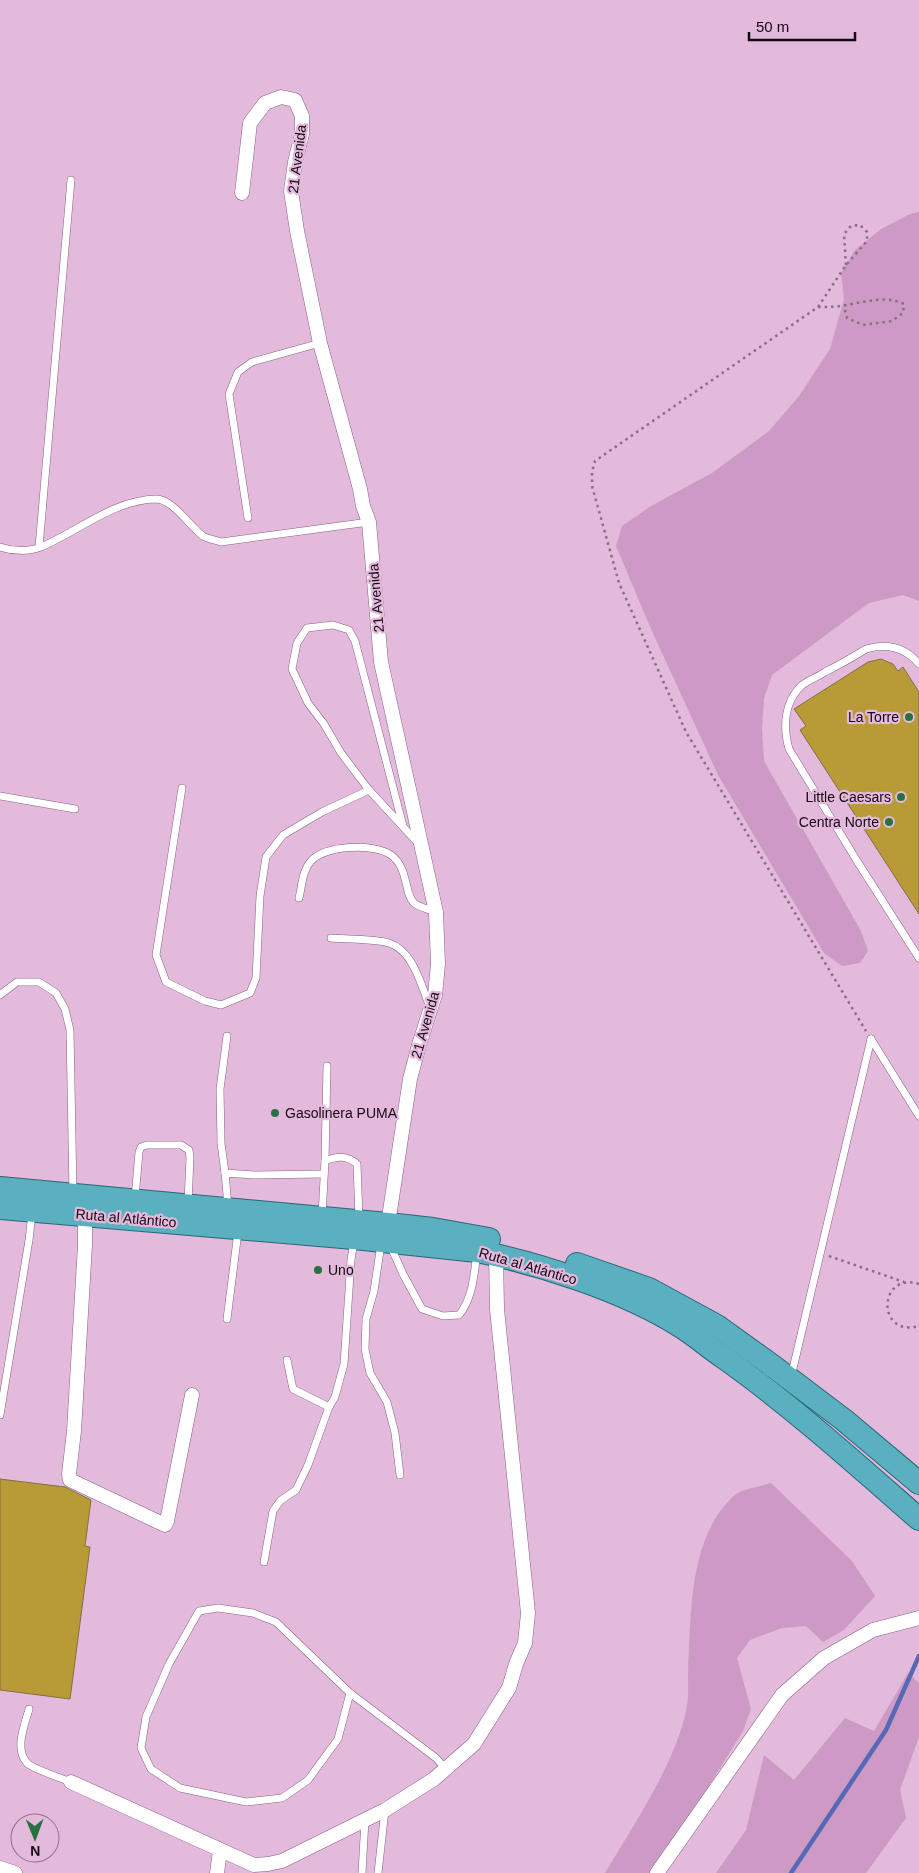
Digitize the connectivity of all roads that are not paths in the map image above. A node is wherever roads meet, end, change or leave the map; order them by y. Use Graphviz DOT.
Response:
graph roads {
  1 [pos="71,180"];
  2 [pos="242,193"];
  3 [pos="320,343"];
  4 [pos="248,518"];
  5 [pos="369,522"];
  6 [pos="0,546"];
  7 [pos="39,547"];
  8 [pos="919,664"];
  9 [pos="182,788"];
  10 [pos="369,790"];
  11 [pos="0,796"];
  12 [pos="75,809"];
  13 [pos="403,826"];
  14 [pos="423,849"];
  15 [pos="300,898"];
  16 [pos="436,912"];
  17 [pos="331,938"];
  18 [pos="919,958"];
  19 [pos="0,994"];
  20 [pos="431,1010"];
  21 [pos="227,1036"];
  22 [pos="327,1066"];
  23 [pos="919,1116"];
  24 [pos="325,1161"];
  25 [pos="225,1173"];
  26 [pos="324,1174"];
  27 [pos="0,1188"];
  28 [pos="134,1202"];
  29 [pos="79,1205"];
  30 [pos="188,1206"];
  31 [pos="0,1208"];
  32 [pos="32,1210"];
  33 [pos="322,1218"];
  34 [pos="233,1219"];
  35 [pos="357,1230"];
  36 [pos="386,1235"];
  37 [pos="487,1253"];
  38 [pos="228,1320"];
  39 [pos="680,1326"];
  40 [pos="287,1360"];
  41 [pos="8,1367"];
  42 [pos="0,1374"];
  43 [pos="790,1379"];
  44 [pos="192,1396"];
  45 [pos="329,1407"];
  46 [pos="0,1415"];
  47 [pos="400,1475"];
  48 [pos="918,1486"];
  49 [pos="919,1519"];
  50 [pos="264,1562"];
  51 [pos="919,1618"];
  52 [pos="350,1693"];
  53 [pos="29,1709"];
  54 [pos="446,1769"];
  55 [pos="71,1782"];
  56 [pos="385,1810"];
  57 [pos="365,1820"];
  58 [pos="220,1851"];
  59 [pos="0,1868"];
  60 [pos="15,1873"];
  61 [pos="217,1873"];
  62 [pos="362,1873"];
  63 [pos="378,1873"];
  64 [pos="657,1873"];
  1 -- 7 [label="lane"];
  2 -- 3 [label="street, 21 Avenida"];
  3 -- 4 [label="lane"];
  3 -- 5 [label="street, 21 Avenida"];
  5 -- 7 [label="lane"];
  5 -- 14 [label="street, 21 Avenida"];
  6 -- 7 [label="lane"];
  8 -- 18 [label="lane"];
  9 -- 10 [label="lane"];
  10 -- 13 [label="lane"];
  10 -- 13 [label="lane"];
  11 -- 12 [label="lane"];
  13 -- 14 [label="lane"];
  14 -- 16 [label="street, 21 Avenida"];
  15 -- 16 [label="lane"];
  16 -- 20 [label="street, 21 Avenida"];
  17 -- 20 [label="lane"];
  19 -- 29 [label="lane"];
  20 -- 36 [label="street, 21 Avenida"];
  21 -- 25 [label="lane"];
  22 -- 24 [label="lane"];
  23 -- 43 [label="lane"];
  24 -- 26 [label="lane"];
  24 -- 35 [label="lane"];
  25 -- 26 [label="lane"];
  25 -- 34 [label="lane"];
  26 -- 33 [label="lane"];
  27 -- 29 [label="highway, Ruta al Atlántico"];
  28 -- 29 [label="highway, Ruta al Atlántico"];
  28 -- 30 [label="highway, Ruta al Atlántico"];
  28 -- 30 [label="lane"];
  29 -- 32 [label="highway, Ruta al Atlántico"];
  29 -- 34 [label="highway, Ruta al Atlántico"];
  29 -- 44 [label="street"];
  30 -- 34 [label="highway, Ruta al Atlántico"];
  31 -- 32 [label="highway, Ruta al Atlántico"];
  32 -- 41 [label="lane"];
  33 -- 34 [label="highway, Ruta al Atlántico"];
  33 -- 35 [label="highway, Ruta al Atlántico"];
  34 -- 35 [label="highway, Ruta al Atlántico"];
  34 -- 38 [label="lane"];
  35 -- 36 [label="highway, Ruta al Atlántico"];
  35 -- 45 [label="lane"];
  36 -- 37 [label="highway, Ruta al Atlántico"];
  36 -- 37 [label="lane"];
  36 -- 43 [label="highway, Ruta al Atlántico"];
  36 -- 47 [label="lane"];
  37 -- 39 [label="highway, Ruta al Atlántico"];
  37 -- 54 [label="street"];
  39 -- 48 [label="highway"];
  39 -- 49 [label="highway, Ruta al Atlántico"];
  40 -- 45 [label="lane"];
  41 -- 42 [label="lane"];
  41 -- 46 [label="lane"];
  43 -- 48 [label="highway, Ruta al Atlántico"];
  45 -- 50 [label="lane"];
  51 -- 64 [label="street"];
  52 -- 52 [label="lane"];
  52 -- 54 [label="lane"];
  53 -- 55 [label="lane"];
  54 -- 56 [label="street"];
  55 -- 58 [label="street"];
  56 -- 57 [label="street"];
  56 -- 63 [label="lane"];
  57 -- 58 [label="street"];
  57 -- 62 [label="lane"];
  58 -- 61 [label="street"];
  59 -- 60 [label="street"];
}
